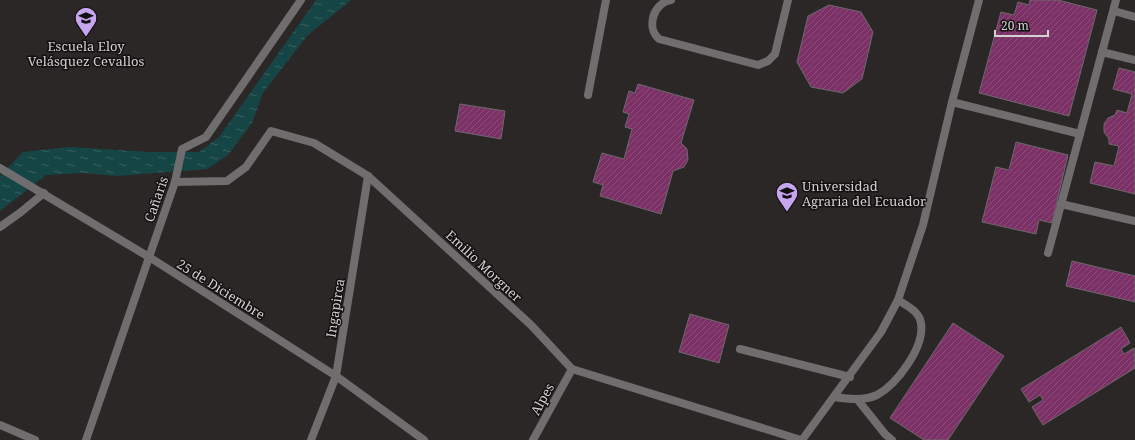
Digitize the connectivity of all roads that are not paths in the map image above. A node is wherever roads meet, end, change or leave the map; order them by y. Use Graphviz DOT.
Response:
graph roads {
  1 [pos="301,0"];
  2 [pos="606,0"];
  3 [pos="671,0"];
  4 [pos="788,0"];
  5 [pos="979,0"];
  6 [pos="1116,0"];
  7 [pos="1114,11"];
  8 [pos="1135,17"];
  9 [pos="1102,52"];
  10 [pos="1135,60"];
  11 [pos="588,95"];
  12 [pos="952,102"];
  13 [pos="1080,134"];
  14 [pos="0,168"];
  15 [pos="368,176"];
  16 [pos="176,178"];
  17 [pos="42,192"];
  18 [pos="1061,204"];
  19 [pos="1135,221"];
  20 [pos="0,227"];
  21 [pos="1048,253"];
  22 [pos="149,257"];
  23 [pos="898,300"];
  24 [pos="740,349"];
  25 [pos="572,370"];
  26 [pos="336,376"];
  27 [pos="850,377"];
  28 [pos="834,397"];
  29 [pos="857,400"];
  30 [pos="0,425"];
  31 [pos="34,440"];
  32 [pos="86,440"];
  33 [pos="311,440"];
  34 [pos="424,440"];
  35 [pos="533,440"];
  36 [pos="802,440"];
  37 [pos="892,440"];
  1 -- 16 [label="street, Cañaris"];
  2 -- 11 [label="street"];
  3 -- 4 [label="street"];
  5 -- 12 [label="street"];
  6 -- 7 [label="street"];
  7 -- 8 [label="street"];
  7 -- 9 [label="street"];
  9 -- 10 [label="street"];
  9 -- 13 [label="street"];
  12 -- 13 [label="street"];
  12 -- 23 [label="street"];
  13 -- 18 [label="street"];
  14 -- 17 [label="street, 25 de Diciembre"];
  15 -- 16 [label="street, Emilio Morgner"];
  15 -- 25 [label="street, Emilio Morgner"];
  15 -- 26 [label="street, Ingapirca"];
  16 -- 22 [label="street, Cañaris"];
  17 -- 20 [label="street"];
  17 -- 22 [label="street, 25 de Diciembre"];
  18 -- 19 [label="street"];
  18 -- 21 [label="street"];
  22 -- 26 [label="street, 25 de Diciembre"];
  22 -- 32 [label="street, Cañaris"];
  23 -- 27 [label="street"];
  23 -- 29 [label="street"];
  24 -- 27 [label="street"];
  25 -- 35 [label="street, Alpes"];
  25 -- 36 [label="street"];
  26 -- 33 [label="street, Ingapirca"];
  26 -- 34 [label="street, 25 de Diciembre"];
  27 -- 28 [label="street"];
  28 -- 29 [label="street"];
  28 -- 36 [label="street"];
  29 -- 37 [label="street"];
  30 -- 31 [label="street"];
}
